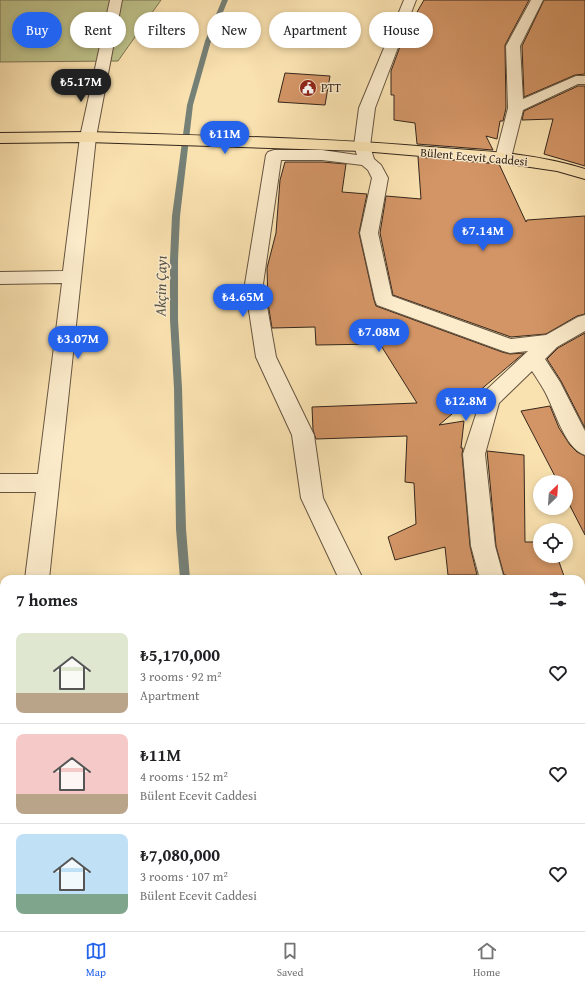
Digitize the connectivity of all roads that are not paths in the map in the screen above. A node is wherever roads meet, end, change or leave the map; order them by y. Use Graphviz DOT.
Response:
graph roads {
  1 [pos="116,0"];
  2 [pos="410,0"];
  3 [pos="537,0"];
  4 [pos="585,80"];
  5 [pos="516,108"];
  6 [pos="88,137"];
  7 [pos="0,138"];
  8 [pos="365,154"];
  9 [pos="503,158"];
  10 [pos="585,174"];
  11 [pos="72,277"];
  12 [pos="0,278"];
  13 [pos="585,322"];
  14 [pos="550,342"];
  15 [pos="534,358"];
  16 [pos="585,446"];
  17 [pos="0,483"];
  18 [pos="47,483"];
  19 [pos="37,575"];
  20 [pos="348,575"];
  21 [pos="491,575"];
  1 -- 6 [label="street"];
  2 -- 8 [label="street"];
  3 -- 5 [label="street"];
  4 -- 5 [label="street"];
  5 -- 9 [label="street"];
  6 -- 7 [label="main road, Bülent Ecevit Caddesi"];
  6 -- 8 [label="main road, Bülent Ecevit Caddesi"];
  6 -- 11 [label="street"];
  8 -- 9 [label="main road, Bülent Ecevit Caddesi"];
  8 -- 14 [label="street"];
  8 -- 20 [label="street"];
  9 -- 10 [label="main road, Bülent Ecevit Caddesi"];
  11 -- 12 [label="street"];
  11 -- 18 [label="street"];
  13 -- 14 [label="street"];
  14 -- 15 [label="street"];
  15 -- 16 [label="street"];
  15 -- 21 [label="street"];
  17 -- 18 [label="street"];
  18 -- 19 [label="street"];
}
